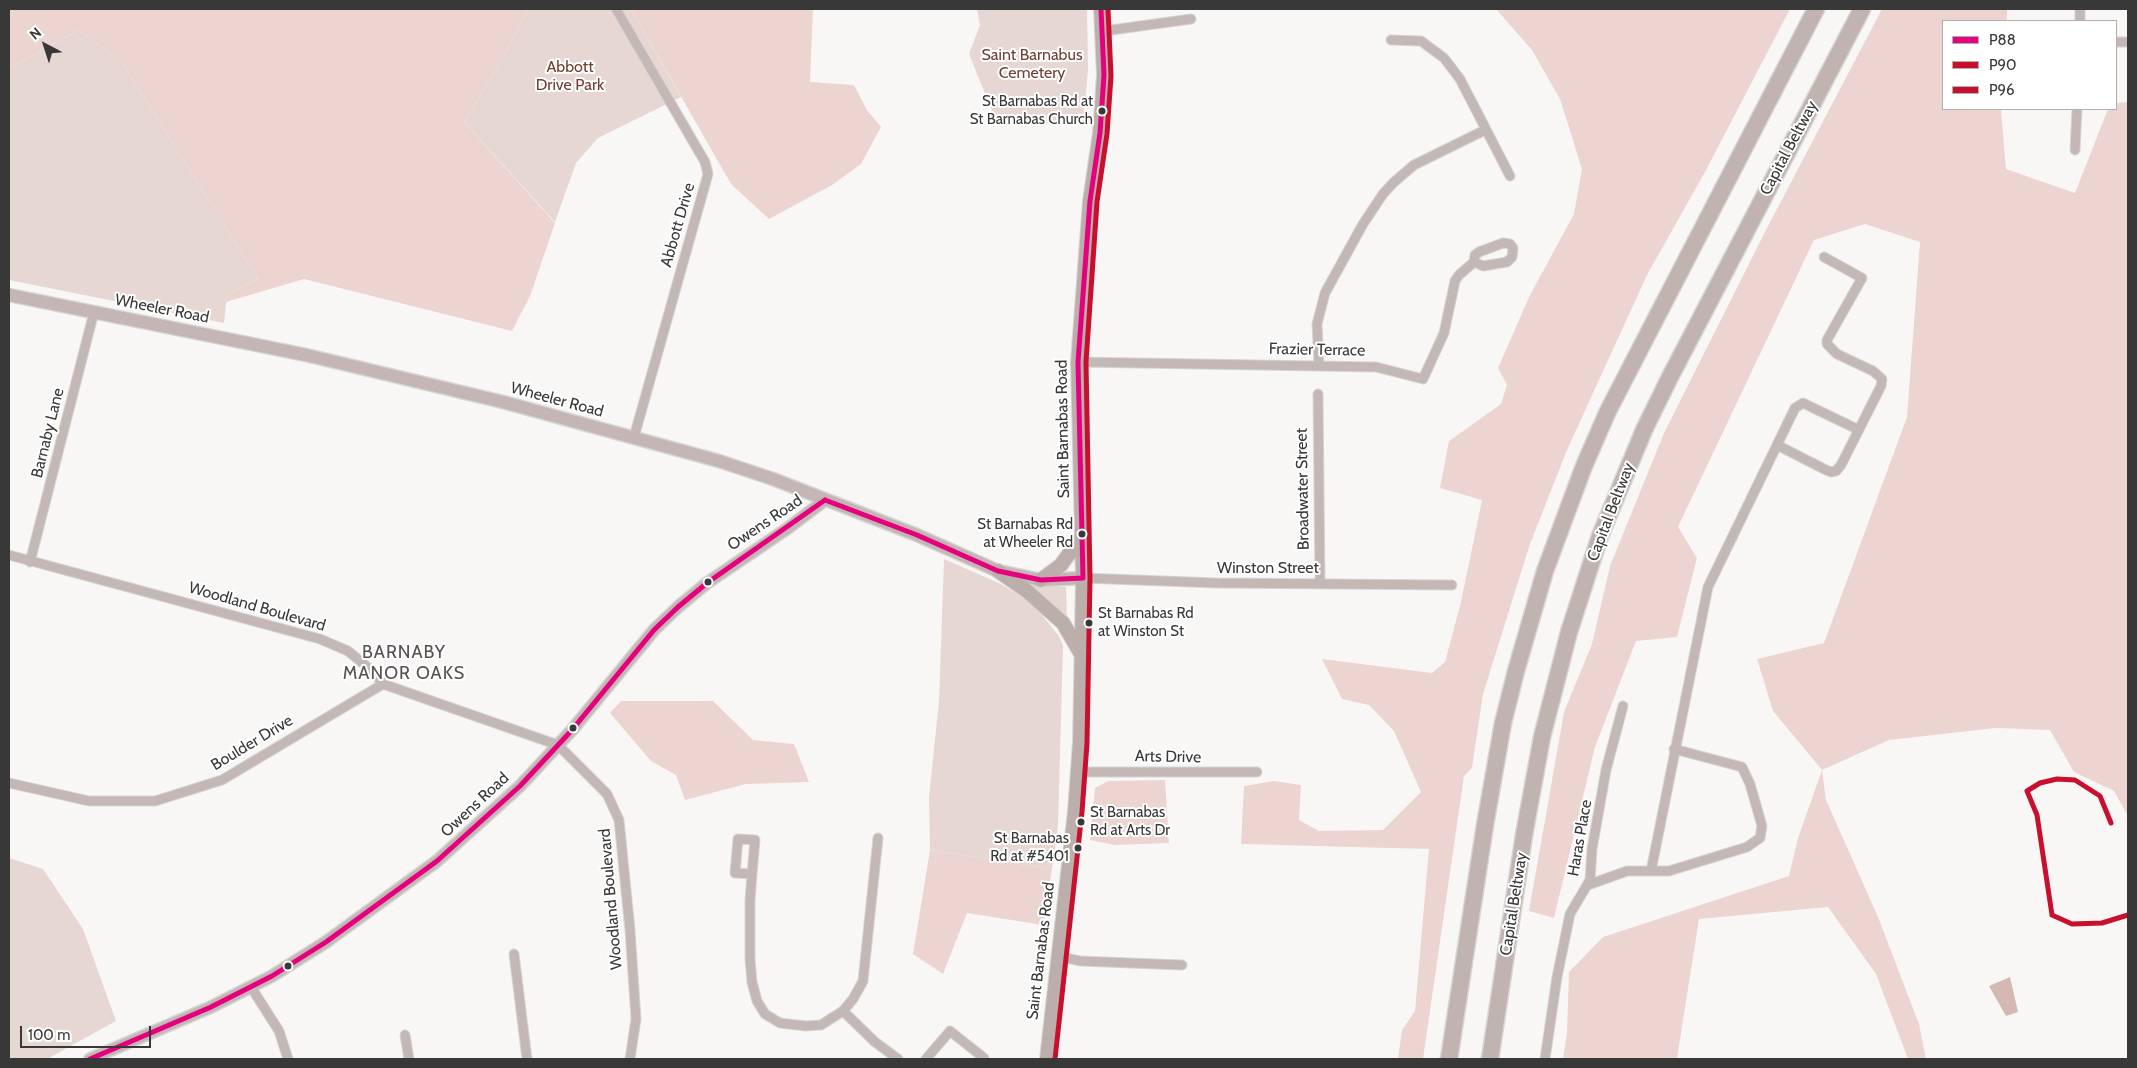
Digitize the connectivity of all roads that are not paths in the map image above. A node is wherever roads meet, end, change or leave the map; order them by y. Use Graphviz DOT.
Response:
graph roads {
  1 [pos="616,9"];
  2 [pos="1101,9"];
  3 [pos="1816,9"];
  4 [pos="1862,9"];
  5 [pos="1191,19"];
  6 [pos="1104,31"];
  7 [pos="1391,40"];
  8 [pos="2077,110"];
  9 [pos="1485,130"];
  10 [pos="2075,150"];
  11 [pos="1510,176"];
  12 [pos="1824,257"];
  13 [pos="1474,262"];
  14 [pos="9,295"];
  15 [pos="94,312"];
  16 [pos="1078,362"];
  17 [pos="1319,364"];
  18 [pos="1318,394"];
  19 [pos="1859,430"];
  20 [pos="634,437"];
  21 [pos="1777,446"];
  22 [pos="825,500"];
  23 [pos="1082,535"];
  24 [pos="9,555"];
  25 [pos="30,562"];
  26 [pos="998,572"];
  27 [pos="1082,578"];
  28 [pos="1041,580"];
  29 [pos="1320,583"];
  30 [pos="1452,585"];
  31 [pos="1082,656"];
  32 [pos="383,684"];
  33 [pos="1623,706"];
  34 [pos="558,745"];
  35 [pos="1674,749"];
  36 [pos="1078,772"];
  37 [pos="1257,772"];
  38 [pos="9,783"];
  39 [pos="878,838"];
  40 [pos="1651,871"];
  41 [pos="752,874"];
  42 [pos="1588,885"];
  43 [pos="1473,904"];
  44 [pos="514,954"];
  45 [pos="1058,956"];
  46 [pos="1182,965"];
  47 [pos="251,988"];
  48 [pos="842,1011"];
  49 [pos="404,1035"];
  50 [pos="984,1058"];
  51 [pos="90,1059"];
  52 [pos="288,1059"];
  53 [pos="409,1059"];
  54 [pos="527,1059"];
  55 [pos="630,1059"];
  56 [pos="898,1059"];
  57 [pos="926,1059"];
  58 [pos="1048,1059"];
  59 [pos="1442,1059"];
  60 [pos="1449,1059"];
  61 [pos="1490,1059"];
  62 [pos="1545,1059"];
  1 -- 20 [label="street, Abbott Drive"];
  2 -- 6 [label="main road, Saint Barnabas Road"];
  3 -- 43 [label="highway"];
  4 -- 61 [label="highway, Capital Beltway"];
  5 -- 6 [label="street"];
  6 -- 16 [label="main road, Saint Barnabas Road"];
  7 -- 9 [label="street"];
  8 -- 10 [label="street"];
  9 -- 11 [label="street"];
  9 -- 17 [label="street"];
  12 -- 19 [label="street"];
  13 -- 17 [label="street, Frazier Terrace"];
  14 -- 15 [label="main road, Wheeler Road"];
  15 -- 20 [label="main road, Wheeler Road"];
  15 -- 25 [label="street, Barnaby Lane"];
  16 -- 17 [label="street, Frazier Terrace"];
  16 -- 23 [label="main road, Saint Barnabas Road"];
  18 -- 29 [label="street, Broadwater Street"];
  19 -- 21 [label="street"];
  19 -- 21 [label="street"];
  20 -- 22 [label="main road, Wheeler Road"];
  21 -- 35 [label="street"];
  22 -- 26 [label="main road, Wheeler Road"];
  22 -- 34 [label="street, Owens Road"];
  23 -- 27 [label="main road, Saint Barnabas Road"];
  23 -- 28 [label="main road"];
  24 -- 25 [label="street, Woodland Boulevard"];
  25 -- 32 [label="street, Woodland Boulevard"];
  26 -- 28 [label="main road, Wheeler Road"];
  26 -- 31 [label="main road"];
  27 -- 28 [label="main road, Wheeler Road"];
  27 -- 29 [label="street, Winston Street"];
  27 -- 31 [label="main road, Saint Barnabas Road"];
  29 -- 30 [label="street, Winston Street"];
  31 -- 36 [label="main road, Saint Barnabas Road"];
  32 -- 34 [label="street, Woodland Boulevard"];
  32 -- 38 [label="street, Boulder Drive"];
  33 -- 42 [label="street, Haras Place"];
  34 -- 47 [label="street, Owens Road"];
  34 -- 55 [label="street, Woodland Boulevard"];
  35 -- 40 [label="street"];
  35 -- 40 [label="street"];
  36 -- 37 [label="street, Arts Drive"];
  36 -- 45 [label="main road, Saint Barnabas Road"];
  39 -- 48 [label="street"];
  40 -- 42 [label="street"];
  41 -- 41 [label="street"];
  41 -- 48 [label="street"];
  42 -- 62 [label="street, Haras Place"];
  43 -- 59 [label="highway"];
  43 -- 60 [label="highway"];
  44 -- 54 [label="street"];
  45 -- 46 [label="street"];
  45 -- 58 [label="main road, Saint Barnabas Road"];
  47 -- 51 [label="street, Owens Road"];
  47 -- 52 [label="street"];
  48 -- 56 [label="street"];
  49 -- 53 [label="street"];
  50 -- 57 [label="street"];
}
